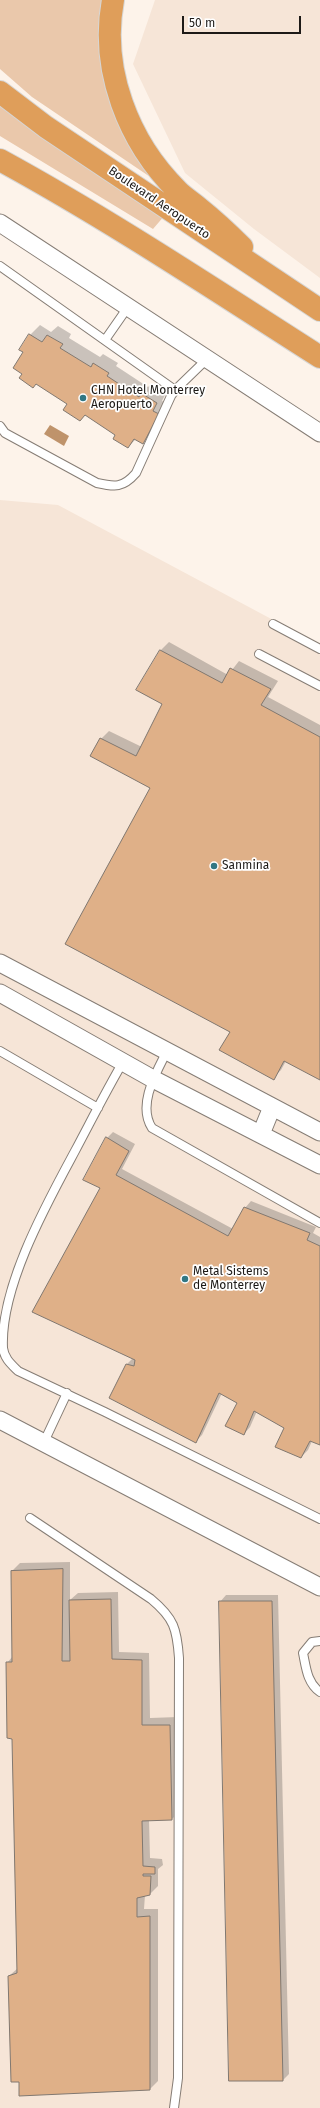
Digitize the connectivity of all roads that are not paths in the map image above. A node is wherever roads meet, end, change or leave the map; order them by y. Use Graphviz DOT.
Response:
graph roads {
  1 [pos="113,0"];
  2 [pos="0,92"];
  3 [pos="0,160"];
  4 [pos="0,223"];
  5 [pos="0,266"];
  6 [pos="266,275"];
  7 [pos="128,307"];
  8 [pos="320,310"];
  9 [pos="105,340"];
  10 [pos="320,357"];
  11 [pos="207,359"];
  12 [pos="176,390"];
  13 [pos="0,426"];
  14 [pos="320,433"];
  15 [pos="273,624"];
  16 [pos="320,649"];
  17 [pos="259,654"];
  18 [pos="320,686"];
  19 [pos="0,963"];
  20 [pos="0,993"];
  21 [pos="0,1051"];
  22 [pos="166,1051"];
  23 [pos="123,1062"];
  24 [pos="153,1079"];
  25 [pos="272,1107"];
  26 [pos="98,1108"];
  27 [pos="320,1132"];
  28 [pos="261,1134"];
  29 [pos="320,1165"];
  30 [pos="320,1223"];
  31 [pos="67,1393"];
  32 [pos="0,1420"];
  33 [pos="44,1442"];
  34 [pos="30,1518"];
  35 [pos="320,1519"];
  36 [pos="319,1585"];
  37 [pos="320,1641"];
  38 [pos="320,1692"];
  39 [pos="174,2108"];
  1 -- 6 [label="highway"];
  2 -- 6 [label="highway, Boulevard Aeropuerto"];
  3 -- 10 [label="highway"];
  4 -- 7 [label="street"];
  5 -- 9 [label="lane"];
  6 -- 8 [label="highway, Boulevard Aeropuerto"];
  7 -- 9 [label="lane"];
  7 -- 11 [label="street"];
  9 -- 12 [label="lane"];
  11 -- 12 [label="lane"];
  11 -- 14 [label="street"];
  12 -- 13 [label="lane"];
  15 -- 16 [label="lane"];
  17 -- 18 [label="lane"];
  19 -- 22 [label="street"];
  20 -- 23 [label="street"];
  21 -- 26 [label="lane"];
  22 -- 24 [label="lane"];
  22 -- 25 [label="street"];
  23 -- 24 [label="street"];
  23 -- 26 [label="lane"];
  24 -- 28 [label="street"];
  24 -- 30 [label="lane"];
  25 -- 27 [label="street"];
  25 -- 28 [label="street"];
  26 -- 31 [label="lane"];
  28 -- 29 [label="street"];
  31 -- 33 [label="lane"];
  31 -- 35 [label="lane"];
  32 -- 33 [label="street"];
  33 -- 36 [label="street"];
  34 -- 39 [label="lane"];
  37 -- 38 [label="lane"];
}
